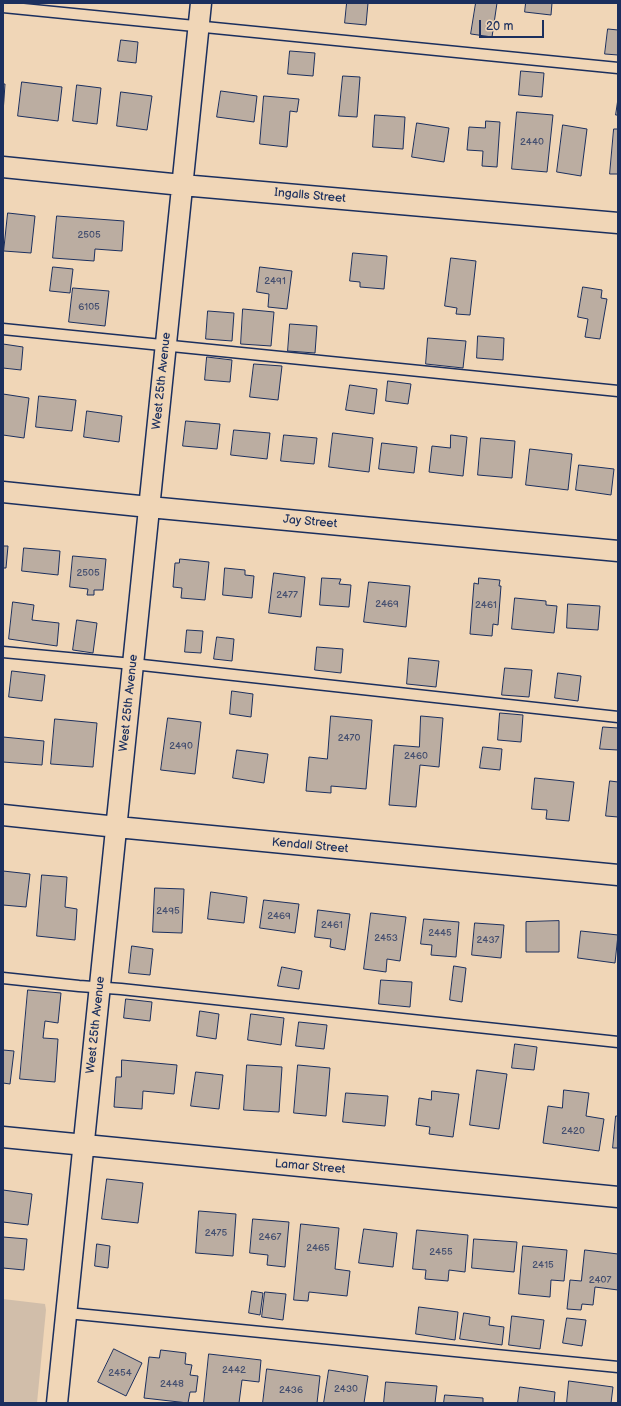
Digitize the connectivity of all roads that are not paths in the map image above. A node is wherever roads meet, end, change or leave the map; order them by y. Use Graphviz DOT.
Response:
graph roads {
  1 [pos="201,3"];
  2 [pos="3,7"];
  3 [pos="199,27"];
  4 [pos="618,68"];
  5 [pos="3,167"];
  6 [pos="182,185"];
  7 [pos="618,223"];
  8 [pos="3,329"];
  9 [pos="166,346"];
  10 [pos="618,391"];
  11 [pos="3,492"];
  12 [pos="149,507"];
  13 [pos="618,551"];
  14 [pos="3,652"];
  15 [pos="133,664"];
  16 [pos="618,716"];
  17 [pos="3,815"];
  18 [pos="117,827"];
  19 [pos="618,875"];
  20 [pos="3,978"];
  21 [pos="99,988"];
  22 [pos="618,1042"];
  23 [pos="3,1137"];
  24 [pos="84,1146"];
  25 [pos="618,1197"];
  26 [pos="67,1313"];
  27 [pos="618,1367"];
  28 [pos="57,1403"];
  1 -- 3 [label="street, West 25th Avenue"];
  2 -- 3 [label="lane"];
  3 -- 4 [label="lane"];
  3 -- 6 [label="street, West 25th Avenue"];
  5 -- 6 [label="street, Ingalls Street"];
  6 -- 7 [label="street, Ingalls Street"];
  6 -- 9 [label="street, West 25th Avenue"];
  8 -- 9 [label="lane"];
  9 -- 10 [label="lane"];
  9 -- 12 [label="street, West 25th Avenue"];
  11 -- 12 [label="street, Jay Street"];
  12 -- 13 [label="street, Jay Street"];
  12 -- 15 [label="street, West 25th Avenue"];
  14 -- 15 [label="lane"];
  15 -- 16 [label="lane"];
  15 -- 18 [label="street, West 25th Avenue"];
  17 -- 18 [label="street, Kendall Street"];
  18 -- 19 [label="street, Kendall Street"];
  18 -- 21 [label="street, West 25th Avenue"];
  20 -- 21 [label="lane"];
  21 -- 22 [label="lane"];
  21 -- 24 [label="street, West 25th Avenue"];
  23 -- 24 [label="street, Lamar Street"];
  24 -- 25 [label="street, Lamar Street"];
  24 -- 26 [label="street, West 25th Avenue"];
  26 -- 27 [label="lane"];
  26 -- 28 [label="street, West 25th Avenue"];
}
